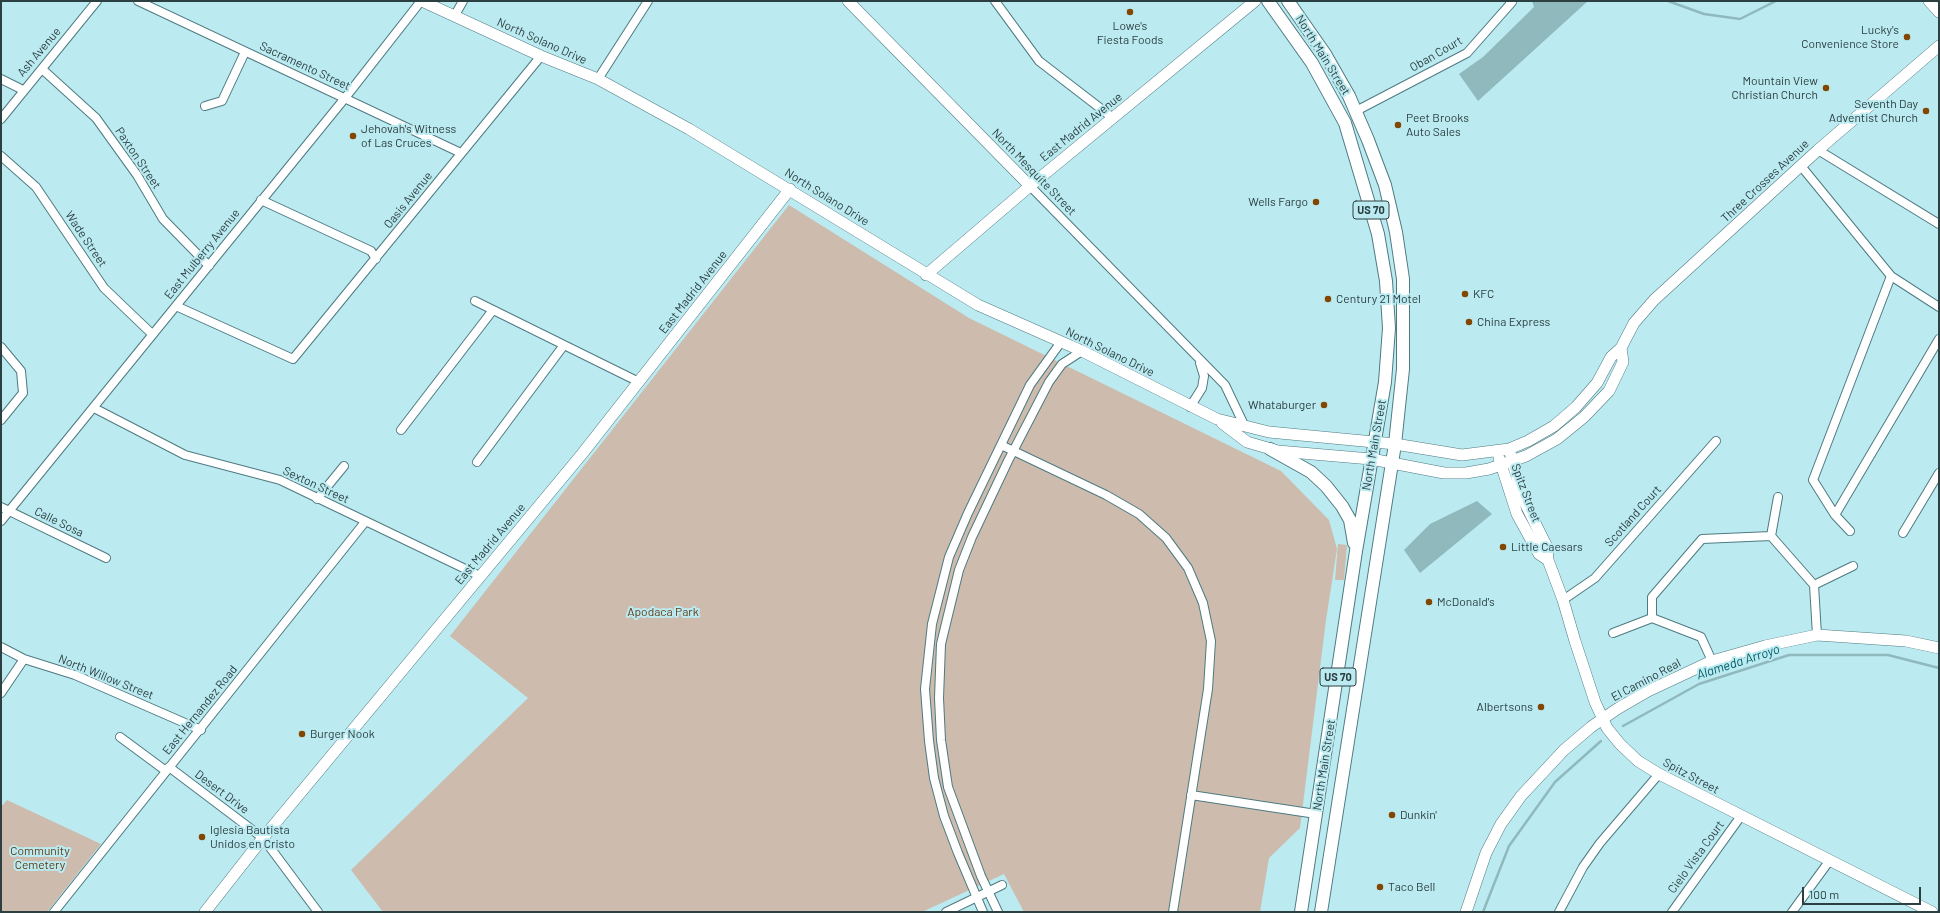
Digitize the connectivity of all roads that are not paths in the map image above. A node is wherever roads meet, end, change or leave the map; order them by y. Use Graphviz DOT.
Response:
graph roads {
  1 [pos="97,1"];
  2 [pos="138,1"];
  3 [pos="421,1"];
  4 [pos="463,1"];
  5 [pos="648,1"];
  6 [pos="848,1"];
  7 [pos="995,1"];
  8 [pos="1255,1"];
  9 [pos="1268,1"];
  10 [pos="1288,1"];
  11 [pos="1510,1"];
  12 [pos="1929,1"];
  13 [pos="1939,12"];
  14 [pos="454,15"];
  15 [pos="1939,46"];
  16 [pos="246,52"];
  17 [pos="541,56"];
  18 [pos="42,69"];
  19 [pos="1,79"];
  20 [pos="598,79"];
  21 [pos="23,90"];
  22 [pos="345,98"];
  23 [pos="205,106"];
  24 [pos="1356,111"];
  25 [pos="1112,118"];
  26 [pos="1,119"];
  27 [pos="1345,123"];
  28 [pos="1818,150"];
  29 [pos="461,153"];
  30 [pos="1,156"];
  31 [pos="1801,166"];
  32 [pos="1030,186"];
  33 [pos="790,189"];
  34 [pos="261,200"];
  35 [pos="1939,224"];
  36 [pos="376,259"];
  37 [pos="209,266"];
  38 [pos="926,275"];
  39 [pos="1890,276"];
  40 [pos="474,301"];
  41 [pos="176,306"];
  42 [pos="1939,307"];
  43 [pos="493,310"];
  44 [pos="152,334"];
  45 [pos="1939,339"];
  46 [pos="1061,342"];
  47 [pos="564,345"];
  48 [pos="1,347"];
  49 [pos="1621,348"];
  50 [pos="1082,351"];
  51 [pos="1200,362"];
  52 [pos="638,382"];
  53 [pos="1190,407"];
  54 [pos="94,408"];
  55 [pos="1217,419"];
  56 [pos="1,420"];
  57 [pos="1245,427"];
  58 [pos="401,430"];
  59 [pos="1716,441"];
  60 [pos="1374,442"];
  61 [pos="1395,444"];
  62 [pos="1001,445"];
  63 [pos="1270,449"];
  64 [pos="1509,449"];
  65 [pos="1014,450"];
  66 [pos="1496,451"];
  67 [pos="1371,458"];
  68 [pos="1512,461"];
  69 [pos="477,462"];
  70 [pos="1392,462"];
  71 [pos="1501,465"];
  72 [pos="344,466"];
  73 [pos="1939,473"];
  74 [pos="1778,497"];
  75 [pos="317,499"];
  76 [pos="1,507"];
  77 [pos="9,511"];
  78 [pos="1834,515"];
  79 [pos="1,521"];
  80 [pos="365,522"];
  81 [pos="1850,531"];
  82 [pos="1903,533"];
  83 [pos="1770,536"];
  84 [pos="1356,551"];
  85 [pos="106,558"];
  86 [pos="1548,560"];
  87 [pos="1853,566"];
  88 [pos="480,576"];
  89 [pos="1814,585"];
  90 [pos="1563,600"];
  91 [pos="1652,618"];
  92 [pos="932,624"];
  93 [pos="945,627"];
  94 [pos="1613,633"];
  95 [pos="1817,636"];
  96 [pos="1,647"];
  97 [pos="1939,648"];
  98 [pos="24,659"];
  99 [pos="1712,661"];
  100 [pos="1,693"];
  101 [pos="1603,719"];
  102 [pos="200,730"];
  103 [pos="120,737"];
  104 [pos="944,755"];
  105 [pos="931,757"];
  106 [pos="168,769"];
  107 [pos="1659,774"];
  108 [pos="1191,795"];
  109 [pos="1316,814"];
  110 [pos="1740,816"];
  111 [pos="263,838"];
  112 [pos="1830,860"];
  113 [pos="1002,885"];
  114 [pos="988,891"];
  115 [pos="976,898"];
  116 [pos="1303,898"];
  117 [pos="54,912"];
  118 [pos="205,912"];
  119 [pos="318,912"];
  120 [pos="946,912"];
  121 [pos="983,912"];
  122 [pos="998,912"];
  123 [pos="1173,912"];
  124 [pos="1301,912"];
  125 [pos="1309,912"];
  126 [pos="1321,912"];
  127 [pos="1466,912"];
  128 [pos="1559,912"];
  129 [pos="1672,912"];
  130 [pos="1792,912"];
  131 [pos="1932,912"];
  1 -- 18 [label="street, Ash Avenue"];
  2 -- 16 [label="street, Sacramento Street"];
  3 -- 14 [label="street, North Solano Drive"];
  3 -- 22 [label="street, East Mulberry Avenue"];
  4 -- 14 [label="street"];
  5 -- 20 [label="street"];
  6 -- 32 [label="street, North Mesquite Street"];
  7 -- 25 [label="street"];
  8 -- 25 [label="street, East Madrid Avenue"];
  9 -- 27 [label="main road, North Main Street / US 70"];
  10 -- 24 [label="main road, North Main Street / US 70"];
  11 -- 24 [label="street, Oban Court"];
  12 -- 13 [label="street"];
  14 -- 17 [label="street, North Solano Drive"];
  15 -- 28 [label="street, Three Crosses Avenue"];
  16 -- 22 [label="street, Sacramento Street"];
  16 -- 23 [label="street"];
  17 -- 20 [label="street, North Solano Drive"];
  17 -- 29 [label="street, Oasis Avenue"];
  18 -- 21 [label="street, Ash Avenue"];
  18 -- 37 [label="street, Paxton Street"];
  19 -- 21 [label="street"];
  20 -- 33 [label="street, North Solano Drive"];
  21 -- 26 [label="street, Ash Avenue"];
  22 -- 29 [label="street, Sacramento Street"];
  22 -- 34 [label="street, East Mulberry Avenue"];
  24 -- 27 [label="main road"];
  24 -- 61 [label="main road, North Main Street / US 70"];
  25 -- 32 [label="street, East Madrid Avenue"];
  27 -- 60 [label="main road, North Main Street / US 70"];
  28 -- 31 [label="street, Three Crosses Avenue"];
  28 -- 35 [label="street"];
  29 -- 36 [label="street, Oasis Avenue"];
  30 -- 44 [label="street, Wade Street"];
  31 -- 39 [label="street"];
  31 -- 49 [label="street, Three Crosses Avenue"];
  32 -- 38 [label="street, East Madrid Avenue"];
  32 -- 51 [label="street, North Mesquite Street"];
  33 -- 38 [label="street, North Solano Drive"];
  33 -- 52 [label="street, East Madrid Avenue"];
  34 -- 36 [label="street"];
  34 -- 37 [label="street, East Mulberry Avenue"];
  36 -- 41 [label="street, Oasis Avenue"];
  37 -- 41 [label="street, East Mulberry Avenue"];
  38 -- 46 [label="street, North Solano Drive"];
  39 -- 42 [label="street"];
  39 -- 78 [label="street"];
  40 -- 43 [label="street"];
  41 -- 44 [label="street, East Mulberry Avenue"];
  43 -- 47 [label="street"];
  43 -- 58 [label="street"];
  44 -- 54 [label="street, East Mulberry Avenue"];
  45 -- 78 [label="street"];
  46 -- 50 [label="street, North Solano Drive"];
  46 -- 62 [label="street"];
  47 -- 52 [label="street"];
  47 -- 69 [label="street"];
  48 -- 56 [label="street"];
  49 -- 64 [label="street, Three Crosses Avenue"];
  49 -- 68 [label="street, Three Crosses Avenue"];
  50 -- 53 [label="street, North Solano Drive"];
  50 -- 65 [label="street"];
  51 -- 53 [label="street"];
  51 -- 57 [label="street, North Mesquite Street"];
  52 -- 88 [label="street, East Madrid Avenue"];
  53 -- 55 [label="street, North Solano Drive"];
  54 -- 75 [label="street, Sexton Street"];
  54 -- 77 [label="street, East Mulberry Avenue"];
  55 -- 57 [label="street, North Solano Drive"];
  55 -- 63 [label="street, North Solano Drive"];
  57 -- 60 [label="street, North Solano Drive"];
  59 -- 90 [label="street, Scotland Court"];
  60 -- 61 [label="street, North Solano Drive"];
  60 -- 67 [label="main road, North Main Street / US 70"];
  61 -- 66 [label="street, Three Crosses Avenue"];
  61 -- 70 [label="main road, North Main Street / US 70"];
  62 -- 65 [label="street"];
  62 -- 92 [label="street"];
  63 -- 67 [label="street, North Solano Drive"];
  63 -- 84 [label="main road"];
  64 -- 66 [label="street, Three Crosses Avenue"];
  64 -- 68 [label="street, Spitz Street"];
  65 -- 93 [label="street"];
  65 -- 108 [label="street"];
  66 -- 71 [label="street, Spitz Street"];
  67 -- 70 [label="street, North Solano Drive"];
  67 -- 84 [label="main road, North Main Street / US 70"];
  68 -- 71 [label="street, Three Crosses Avenue"];
  68 -- 86 [label="street, Spitz Street"];
  70 -- 71 [label="street, Three Crosses Avenue"];
  70 -- 126 [label="main road, North Main Street / US 70"];
  71 -- 86 [label="street, Spitz Street"];
  72 -- 75 [label="street"];
  73 -- 82 [label="street"];
  74 -- 83 [label="street"];
  75 -- 80 [label="street, Sexton Street"];
  76 -- 77 [label="street, Calle Sosa"];
  77 -- 79 [label="street, East Mulberry Avenue"];
  77 -- 85 [label="street, Calle Sosa"];
  78 -- 81 [label="street"];
  80 -- 88 [label="street, Sexton Street"];
  80 -- 102 [label="street, East Hernandez Road"];
  83 -- 89 [label="street"];
  83 -- 91 [label="street"];
  84 -- 109 [label="main road, North Main Street / US 70"];
  86 -- 90 [label="street, Spitz Street"];
  87 -- 89 [label="street"];
  88 -- 111 [label="street, East Madrid Avenue"];
  89 -- 95 [label="street"];
  90 -- 101 [label="street, Spitz Street"];
  91 -- 94 [label="street"];
  91 -- 99 [label="street"];
  92 -- 93 [label="street"];
  92 -- 105 [label="street"];
  93 -- 104 [label="street"];
  95 -- 97 [label="street, El Camino Real"];
  95 -- 99 [label="street, El Camino Real"];
  96 -- 98 [label="street, North Willow Street"];
  98 -- 100 [label="street"];
  98 -- 102 [label="street, North Willow Street"];
  99 -- 101 [label="street, El Camino Real"];
  101 -- 107 [label="street, Spitz Street"];
  101 -- 127 [label="street, El Camino Real"];
  102 -- 106 [label="street, East Hernandez Road"];
  103 -- 106 [label="street, Desert Drive"];
  104 -- 105 [label="street"];
  104 -- 114 [label="street"];
  105 -- 115 [label="street"];
  106 -- 111 [label="street, Desert Drive"];
  106 -- 117 [label="street, East Hernandez Road"];
  107 -- 110 [label="street, Spitz Street"];
  107 -- 128 [label="street"];
  108 -- 109 [label="street"];
  108 -- 123 [label="street"];
  109 -- 116 [label="main road, North Main Street / US 70"];
  110 -- 112 [label="street, Spitz Street"];
  110 -- 129 [label="street, Cielo Vista Court"];
  111 -- 118 [label="street, East Madrid Avenue"];
  111 -- 119 [label="street, Desert Drive"];
  112 -- 130 [label="street"];
  112 -- 131 [label="street, Spitz Street"];
  113 -- 114 [label="street"];
  114 -- 115 [label="street"];
  114 -- 122 [label="street"];
  115 -- 120 [label="street"];
  115 -- 121 [label="street"];
  116 -- 124 [label="main road, North Main Street / US 70"];
  116 -- 125 [label="main road"];
}
